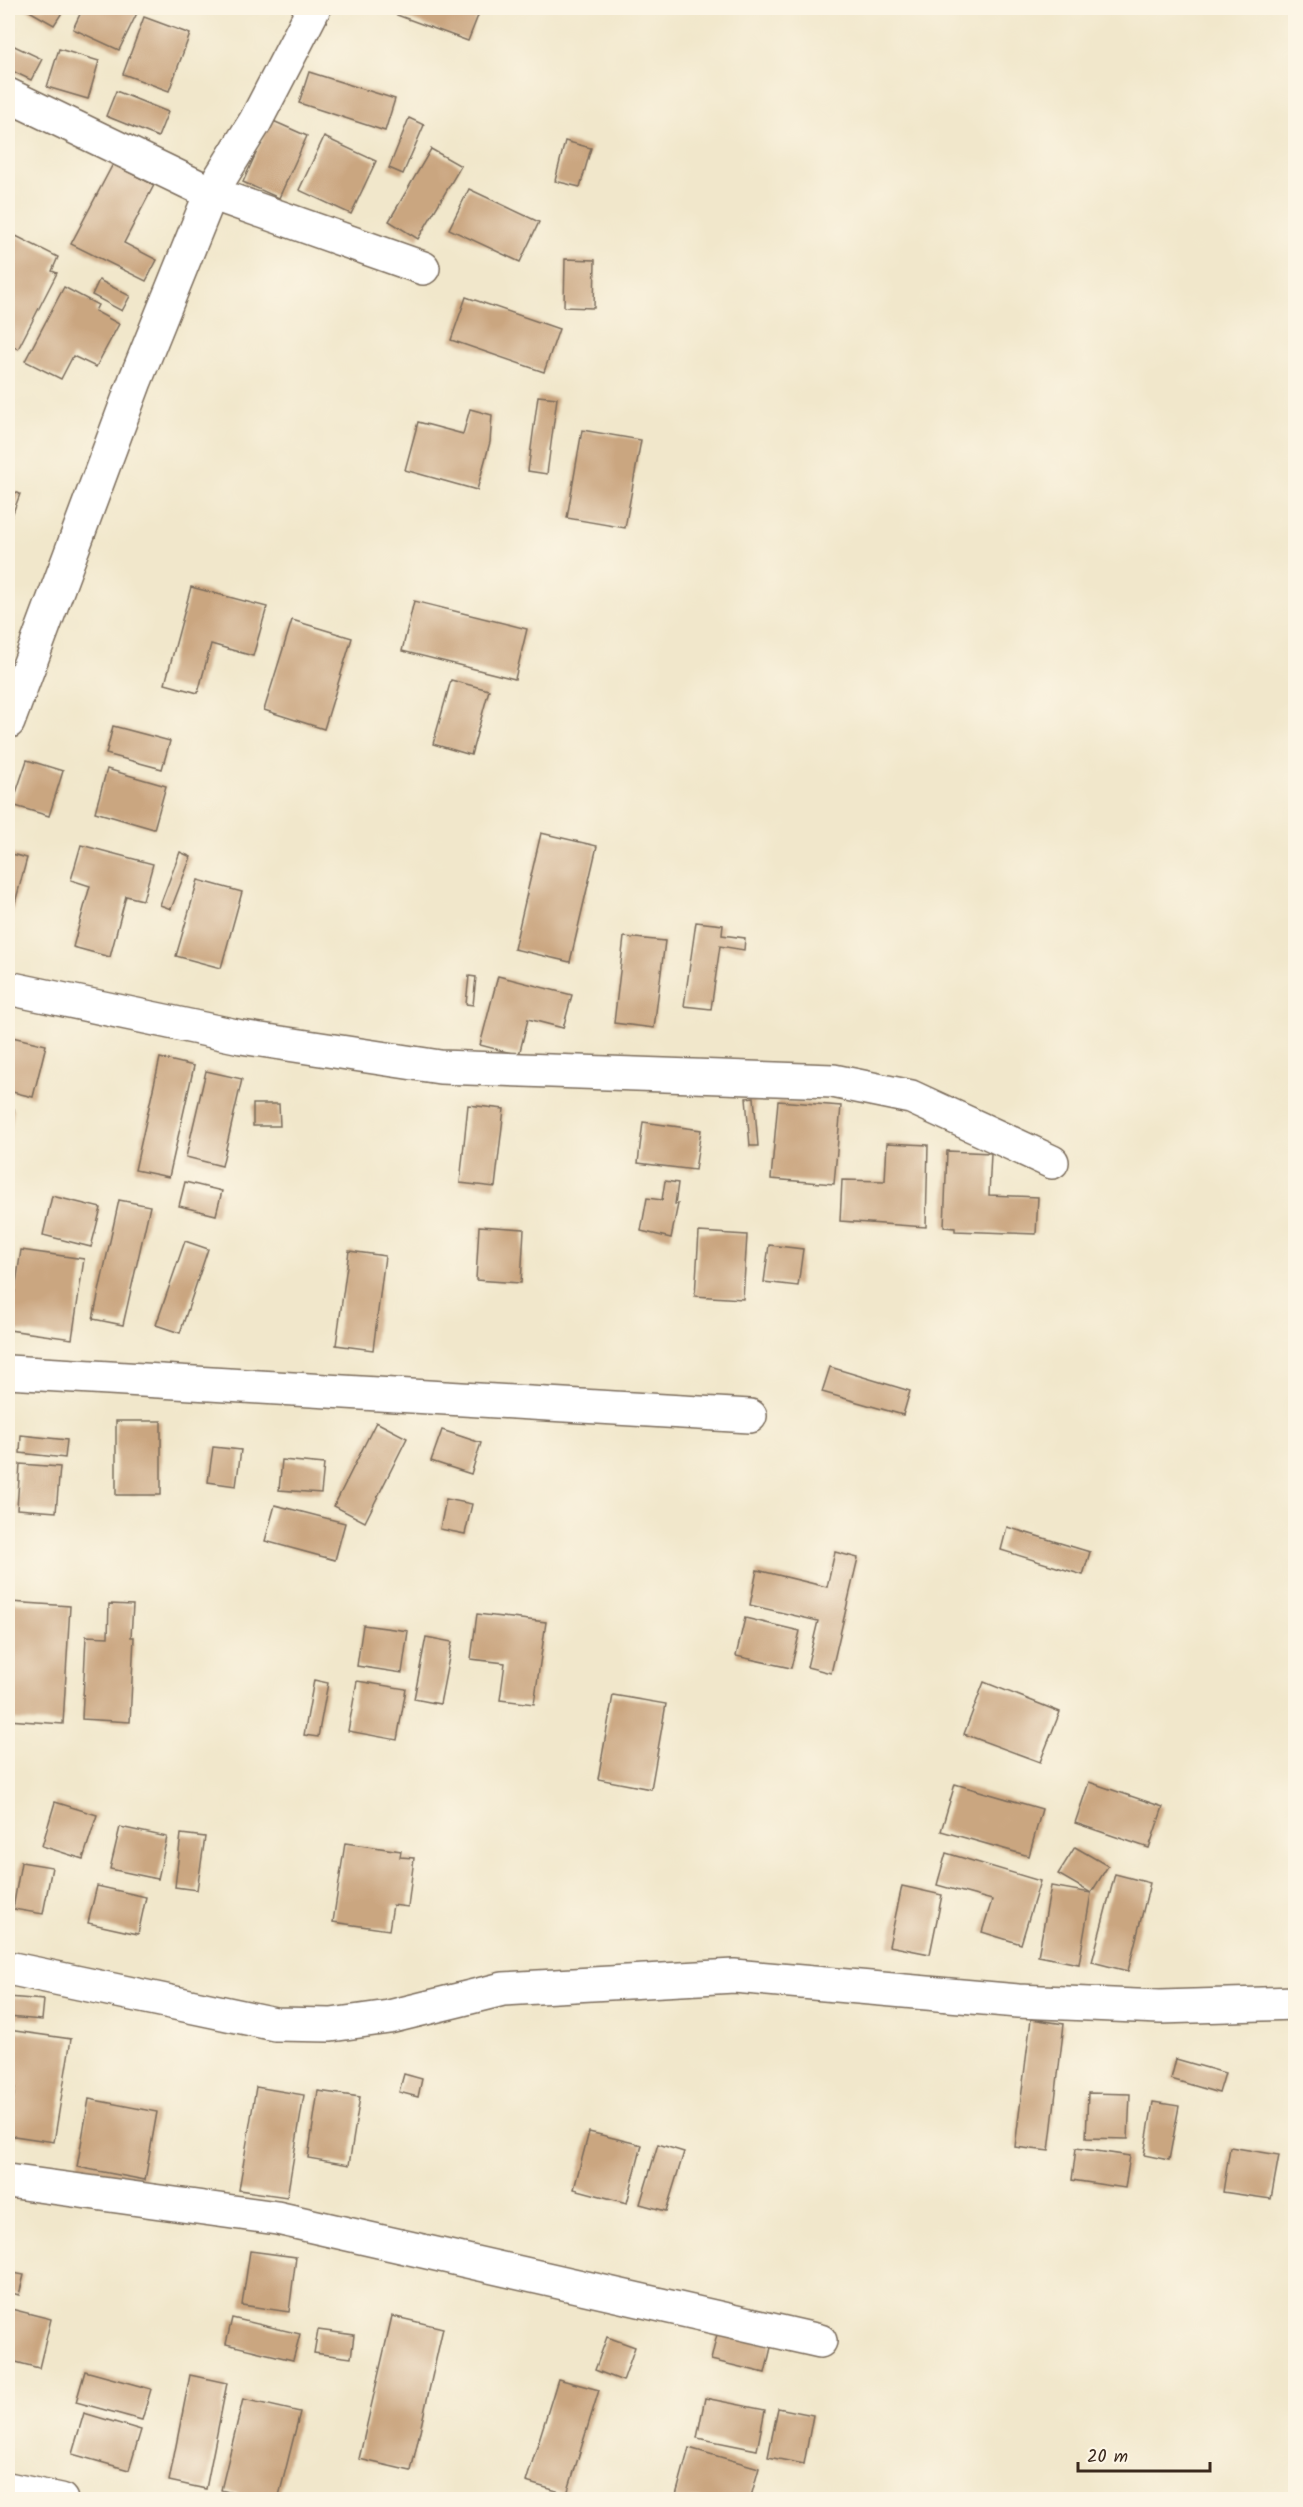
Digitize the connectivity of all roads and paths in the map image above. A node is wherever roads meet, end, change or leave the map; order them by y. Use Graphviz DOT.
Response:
graph roads {
  1 [pos="314,8"];
  2 [pos="8,95"];
  3 [pos="211,193"];
  4 [pos="423,268"];
  5 [pos="8,722"];
  6 [pos="8,988"];
  7 [pos="1052,1162"];
  8 [pos="8,1372"];
  9 [pos="750,1416"];
  10 [pos="8,1968"];
  11 [pos="1296,2003"];
  12 [pos="8,2181"];
  13 [pos="820,2341"];
  14 [pos="8,2489"];
  15 [pos="62,2499"];
  1 -- 3 [label="street"];
  2 -- 3 [label="street"];
  3 -- 4 [label="street"];
  3 -- 5 [label="street"];
  6 -- 7 [label="street"];
  8 -- 9 [label="street"];
  10 -- 11 [label="street"];
  12 -- 13 [label="street"];
  14 -- 15 [label="street"];
}
